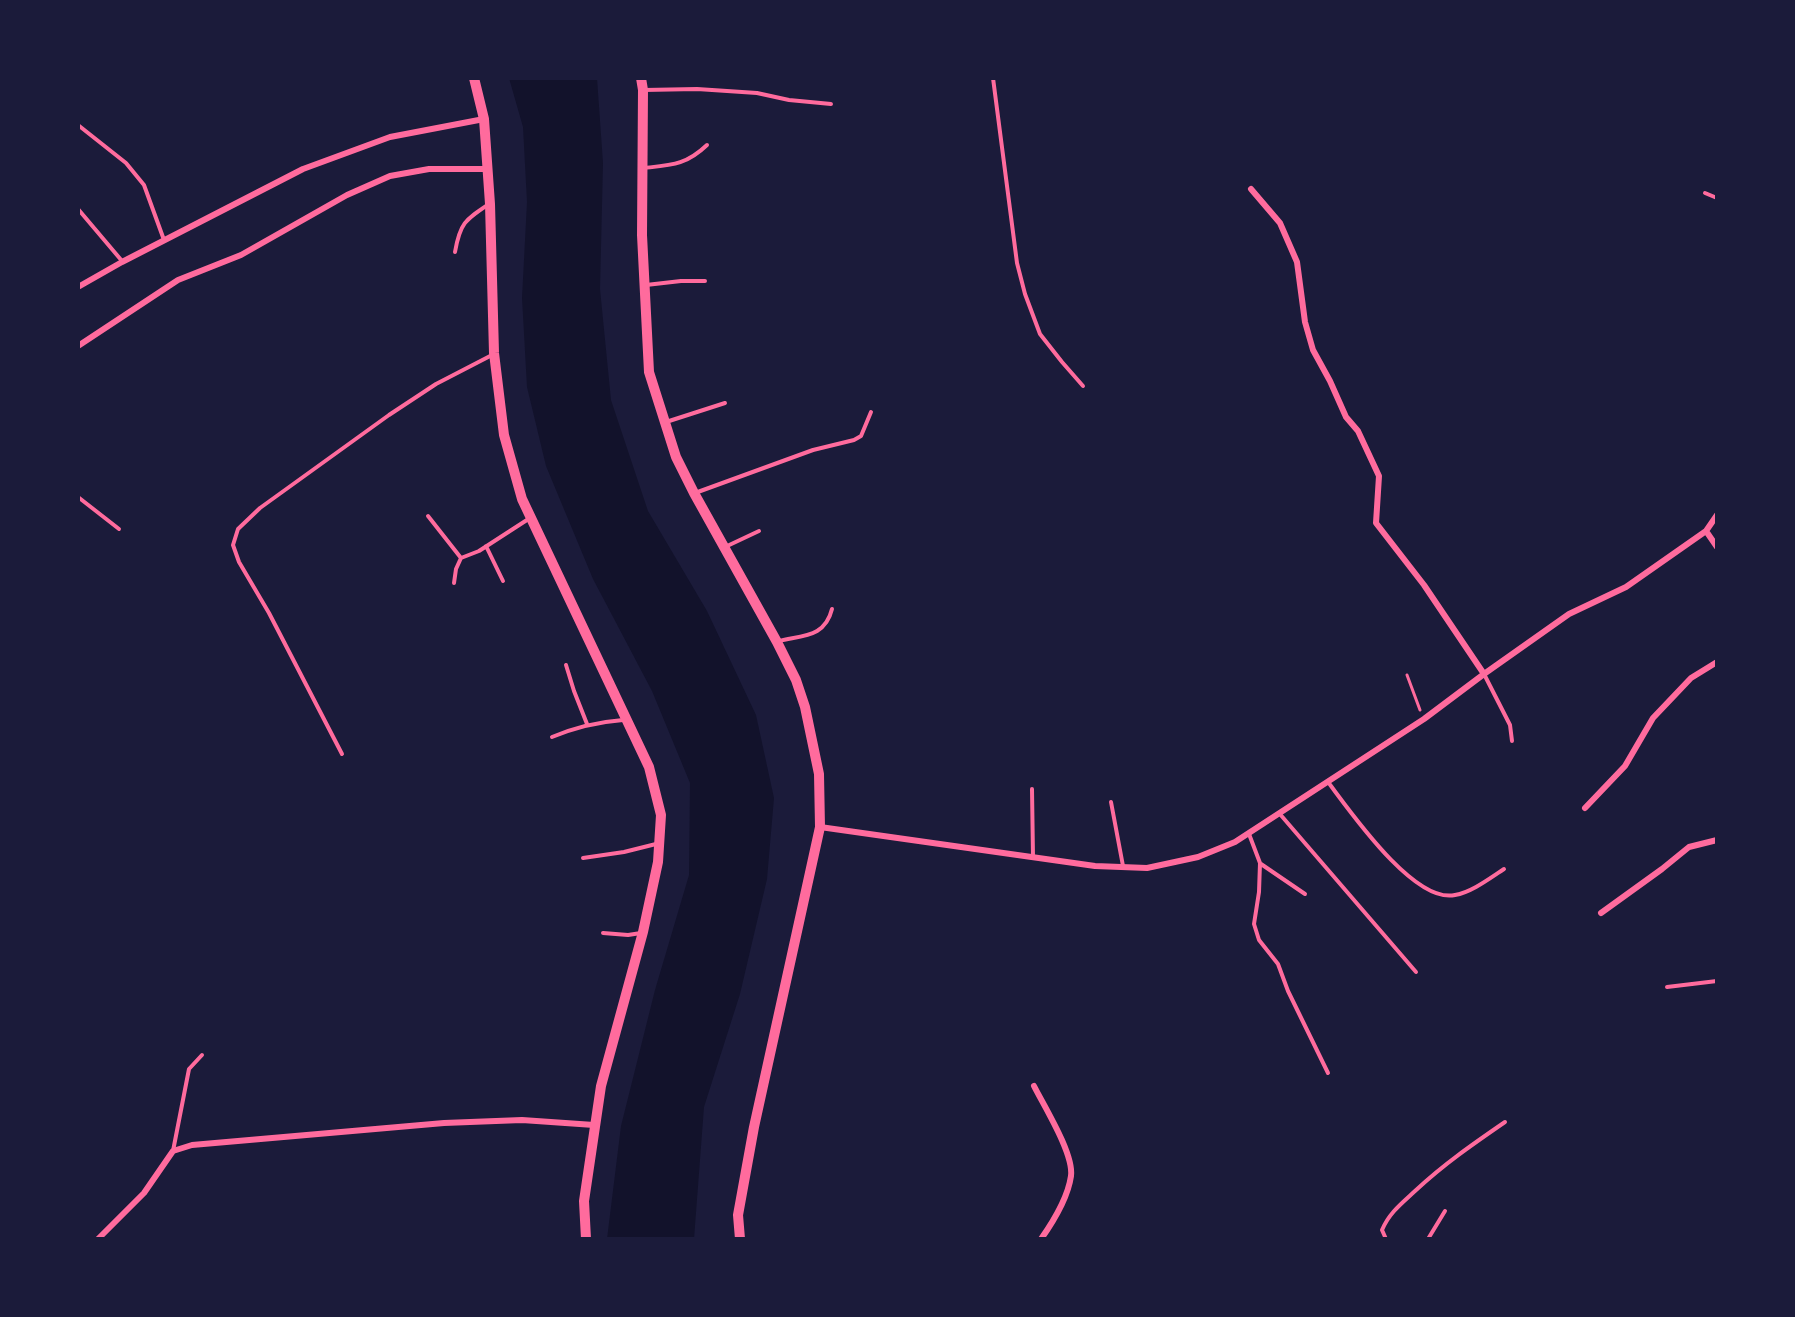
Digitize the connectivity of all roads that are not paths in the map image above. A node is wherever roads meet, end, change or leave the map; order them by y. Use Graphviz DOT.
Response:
graph roads {
  1 [pos="474,78"];
  2 [pos="641,78"];
  3 [pos="993,78"];
  4 [pos="643,90"];
  5 [pos="831,104"];
  6 [pos="484,119"];
  7 [pos="78,125"];
  8 [pos="707,145"];
  9 [pos="643,168"];
  10 [pos="488,169"];
  11 [pos="1251,189"];
  12 [pos="1705,193"];
  13 [pos="1717,198"];
  14 [pos="490,204"];
  15 [pos="78,209"];
  16 [pos="164,240"];
  17 [pos="455,252"];
  18 [pos="122,262"];
  19 [pos="705,281"];
  20 [pos="645,285"];
  21 [pos="78,287"];
  22 [pos="78,346"];
  23 [pos="494,354"];
  24 [pos="1083,386"];
  25 [pos="725,403"];
  26 [pos="871,412"];
  27 [pos="665,423"];
  28 [pos="694,493"];
  29 [pos="78,497"];
  30 [pos="1717,515"];
  31 [pos="428,516"];
  32 [pos="530,517"];
  33 [pos="119,530"];
  34 [pos="759,531"];
  35 [pos="1706,531"];
  36 [pos="486,546"];
  37 [pos="1717,547"];
  38 [pos="724,548"];
  39 [pos="461,558"];
  40 [pos="503,581"];
  41 [pos="454,583"];
  42 [pos="832,609"];
  43 [pos="777,642"];
  44 [pos="1717,662"];
  45 [pos="566,665"];
  46 [pos="1484,674"];
  47 [pos="628,719"];
  48 [pos="587,724"];
  49 [pos="552,737"];
  50 [pos="1512,741"];
  51 [pos="342,754"];
  52 [pos="1327,782"];
  53 [pos="1032,789"];
  54 [pos="1111,802"];
  55 [pos="1585,808"];
  56 [pos="1279,813"];
  57 [pos="820,827"];
  58 [pos="1248,833"];
  59 [pos="1717,840"];
  60 [pos="659,844"];
  61 [pos="1033,857"];
  62 [pos="583,858"];
  63 [pos="1260,863"];
  64 [pos="1123,867"];
  65 [pos="1504,869"];
  66 [pos="1305,894"];
  67 [pos="1601,913"];
  68 [pos="643,932"];
  69 [pos="603,933"];
  70 [pos="1416,972"];
  71 [pos="1717,981"];
  72 [pos="1667,987"];
  73 [pos="202,1055"];
  74 [pos="1328,1073"];
  75 [pos="1034,1086"];
  76 [pos="1505,1122"];
  77 [pos="594,1125"];
  78 [pos="173,1151"];
  79 [pos="1445,1211"];
  80 [pos="98,1239"];
  81 [pos="586,1239"];
  82 [pos="740,1239"];
  83 [pos="1041,1239"];
  84 [pos="1386,1239"];
  85 [pos="1428,1239"];
  1 -- 6 [label="street"];
  2 -- 4 [label="street"];
  3 -- 24 [label="lane"];
  4 -- 5 [label="lane"];
  4 -- 9 [label="street"];
  6 -- 10 [label="street"];
  6 -- 16 [label="street"];
  7 -- 16 [label="lane"];
  8 -- 9 [label="lane"];
  9 -- 20 [label="street"];
  10 -- 14 [label="street"];
  10 -- 22 [label="street"];
  11 -- 46 [label="street"];
  12 -- 13 [label="lane"];
  14 -- 17 [label="lane"];
  14 -- 23 [label="street"];
  15 -- 18 [label="lane"];
  16 -- 18 [label="street"];
  18 -- 21 [label="street"];
  19 -- 20 [label="lane"];
  20 -- 27 [label="street"];
  23 -- 32 [label="street"];
  23 -- 51 [label="lane"];
  25 -- 27 [label="lane"];
  26 -- 28 [label="lane"];
  27 -- 28 [label="street"];
  28 -- 38 [label="street"];
  29 -- 33 [label="lane"];
  30 -- 35 [label="street"];
  31 -- 39 [label="lane"];
  32 -- 36 [label="lane"];
  32 -- 47 [label="street"];
  34 -- 38 [label="lane"];
  35 -- 37 [label="street"];
  35 -- 46 [label="street"];
  36 -- 39 [label="lane"];
  36 -- 40 [label="lane"];
  38 -- 43 [label="street"];
  39 -- 41 [label="lane"];
  42 -- 43 [label="lane"];
  43 -- 57 [label="street"];
  44 -- 55 [label="street"];
  45 -- 48 [label="lane"];
  46 -- 50 [label="lane"];
  46 -- 52 [label="street"];
  47 -- 48 [label="lane"];
  47 -- 60 [label="street"];
  48 -- 49 [label="lane"];
  52 -- 56 [label="street"];
  52 -- 65 [label="lane"];
  53 -- 61 [label="lane"];
  54 -- 64 [label="lane"];
  56 -- 58 [label="street"];
  56 -- 70 [label="lane"];
  57 -- 61 [label="street"];
  57 -- 82 [label="street"];
  58 -- 63 [label="lane"];
  58 -- 64 [label="street"];
  59 -- 67 [label="street"];
  60 -- 62 [label="lane"];
  60 -- 68 [label="street"];
  61 -- 64 [label="street"];
  63 -- 66 [label="lane"];
  63 -- 74 [label="lane"];
  68 -- 69 [label="lane"];
  68 -- 77 [label="street"];
  71 -- 72 [label="lane"];
  73 -- 78 [label="lane"];
  75 -- 83 [label="street"];
  76 -- 84 [label="lane"];
  77 -- 78 [label="street"];
  77 -- 81 [label="street"];
  78 -- 80 [label="street"];
  79 -- 85 [label="lane"];
}
